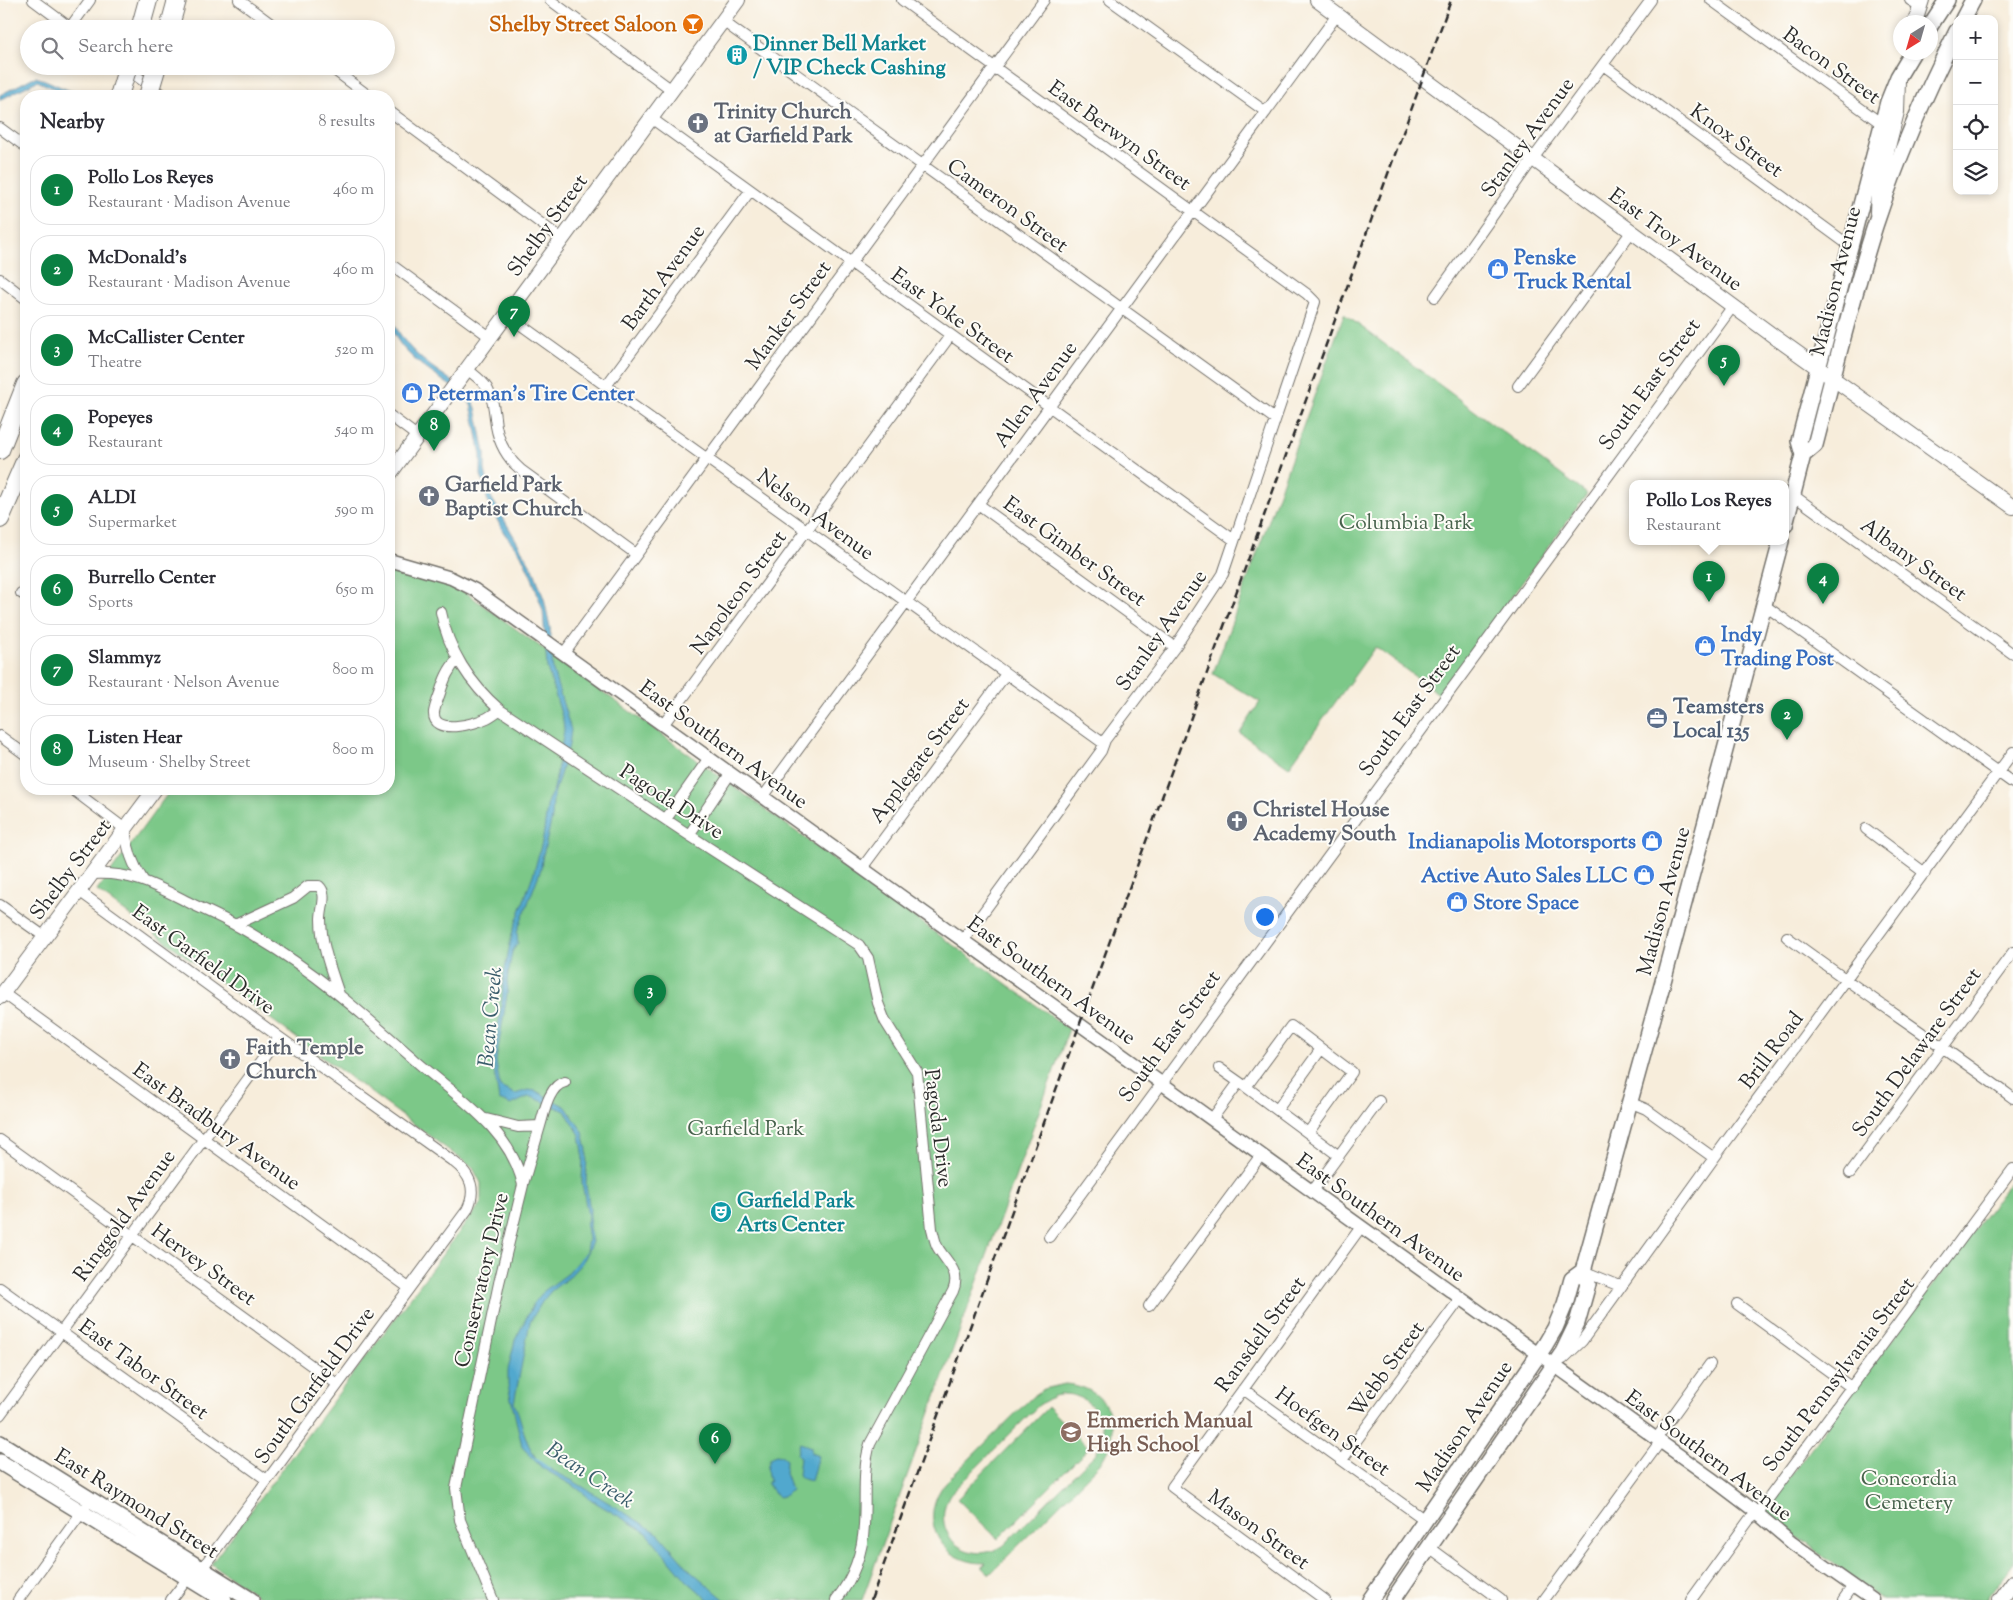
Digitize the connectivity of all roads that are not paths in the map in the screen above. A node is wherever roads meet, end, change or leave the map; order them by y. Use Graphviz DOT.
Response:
graph roads {
  1 [pos="33,0"];
  2 [pos="90,0"];
  3 [pos="148,0"];
  4 [pos="177,0"];
  5 [pos="239,0"];
  6 [pos="550,0"];
  7 [pos="726,0"];
  8 [pos="738,0"];
  9 [pos="902,0"];
  10 [pos="1044,0"];
  11 [pos="1110,0"];
  12 [pos="1317,0"];
  13 [pos="1651,0"];
  14 [pos="1711,0"];
  15 [pos="1947,0"];
  16 [pos="1973,0"];
  17 [pos="1917,2"];
  18 [pos="1337,14"];
  19 [pos="1916,15"];
  20 [pos="1937,15"];
  21 [pos="1965,15"];
  22 [pos="726,16"];
  23 [pos="59,20"];
  24 [pos="76,20"];
  25 [pos="142,20"];
  26 [pos="171,20"];
  27 [pos="266,20"];
  28 [pos="1953,40"];
  29 [pos="1903,60"];
  30 [pos="1908,60"];
  31 [pos="1603,65"];
  32 [pos="994,67"];
  33 [pos="125,75"];
  34 [pos="135,75"];
  35 [pos="154,75"];
  36 [pos="341,75"];
  37 [pos="1898,77"];
  38 [pos="121,90"];
  39 [pos="150,90"];
  40 [pos="156,90"];
  41 [pos="361,90"];
  42 [pos="672,90"];
  43 [pos="1266,112"];
  44 [pos="395,115"];
  45 [pos="651,118"];
  46 [pos="1882,124"];
  47 [pos="0,128"];
  48 [pos="20,143"];
  49 [pos="1534,159"];
  50 [pos="922,166"];
  51 [pos="750,191"];
  52 [pos="1193,211"];
  53 [pos="1876,224"];
  54 [pos="1632,231"];
  55 [pos="562,239"];
  56 [pos="1850,246"];
  57 [pos="850,263"];
  58 [pos="395,267"];
  59 [pos="0,279"];
  60 [pos="20,294"];
  61 [pos="1434,297"];
  62 [pos="1315,302"];
  63 [pos="1733,306"];
  64 [pos="1121,308"];
  65 [pos="506,314"];
  66 [pos="950,336"];
  67 [pos="490,338"];
  68 [pos="1817,367"];
  69 [pos="464,372"];
  70 [pos="1833,378"];
  71 [pos="606,386"];
  72 [pos="1518,386"];
  73 [pos="20,399"];
  74 [pos="1050,406"];
  75 [pos="395,420"];
  76 [pos="1275,420"];
  77 [pos="417,436"];
  78 [pos="0,450"];
  79 [pos="1803,456"];
  80 [pos="707,458"];
  81 [pos="395,467"];
  82 [pos="20,473"];
  83 [pos="1793,495"];
  84 [pos="978,504"];
  85 [pos="2013,507"];
  86 [pos="1789,510"];
  87 [pos="0,519"];
  88 [pos="807,530"];
  89 [pos="1234,540"];
  90 [pos="1780,545"];
  91 [pos="636,554"];
  92 [pos="395,562"];
  93 [pos="906,602"];
  94 [pos="1764,605"];
  95 [pos="440,612"];
  96 [pos="1175,647"];
  97 [pos="560,650"];
  98 [pos="2013,654"];
  99 [pos="458,659"];
  100 [pos="1006,674"];
  101 [pos="500,710"];
  102 [pos="663,725"];
  103 [pos="0,736"];
  104 [pos="1104,743"];
  105 [pos="20,751"];
  106 [pos="2013,752"];
  107 [pos="709,758"];
  108 [pos="1998,772"];
  109 [pos="730,774"];
  110 [pos="2013,783"];
  111 [pos="80,795"];
  112 [pos="150,795"];
  113 [pos="762,797"];
  114 [pos="666,820"];
  115 [pos="125,829"];
  116 [pos="1866,829"];
  117 [pos="689,835"];
  118 [pos="862,868"];
  119 [pos="1925,873"];
  120 [pos="91,874"];
  121 [pos="143,880"];
  122 [pos="79,890"];
  123 [pos="0,905"];
  124 [pos="235,925"];
  125 [pos="44,937"];
  126 [pos="1787,937"];
  127 [pos="963,940"];
  128 [pos="2013,952"];
  129 [pos="1846,980"];
  130 [pos="338,994"];
  131 [pos="1,995"];
  132 [pos="279,1037"];
  133 [pos="1943,1046"];
  134 [pos="1321,1049"];
  135 [pos="1219,1068"];
  136 [pos="565,1082"];
  137 [pos="1161,1083"];
  138 [pos="1242,1084"];
  139 [pos="2013,1098"];
  140 [pos="1379,1100"];
  141 [pos="1629,1102"];
  142 [pos="1277,1110"];
  143 [pos="486,1119"];
  144 [pos="1212,1119"];
  145 [pos="542,1121"];
  146 [pos="1308,1133"];
  147 [pos="204,1139"];
  148 [pos="0,1140"];
  149 [pos="1261,1155"];
  150 [pos="1338,1156"];
  151 [pos="1714,1158"];
  152 [pos="2013,1169"];
  153 [pos="1850,1174"];
  154 [pos="472,1184"];
  155 [pos="522,1185"];
  156 [pos="1312,1192"];
  157 [pos="1361,1227"];
  158 [pos="132,1236"];
  159 [pos="1049,1237"];
  160 [pos="1583,1271"];
  161 [pos="1620,1286"];
  162 [pos="0,1288"];
  163 [pos="409,1288"];
  164 [pos="1460,1299"];
  165 [pos="1736,1304"];
  166 [pos="1149,1306"];
  167 [pos="61,1332"];
  168 [pos="1538,1355"];
  169 [pos="1710,1364"];
  170 [pos="1554,1366"];
  171 [pos="338,1384"];
  172 [pos="1852,1388"];
  173 [pos="1243,1389"];
  174 [pos="0,1415"];
  175 [pos="1658,1441"];
  176 [pos="0,1443"];
  177 [pos="1342,1460"];
  178 [pos="0,1462"];
  179 [pos="267,1480"];
  180 [pos="1172,1487"];
  181 [pos="92,1500"];
  182 [pos="82,1512"];
  183 [pos="1757,1514"];
  184 [pos="1425,1520"];
  185 [pos="1429,1547"];
  186 [pos="200,1567"];
  187 [pos="188,1578"];
  188 [pos="2013,1582"];
  189 [pos="1853,1586"];
  190 [pos="18,1600"];
  191 [pos="171,1600"];
  192 [pos="224,1600"];
  193 [pos="252,1600"];
  194 [pos="493,1600"];
  195 [pos="836,1600"];
  196 [pos="1325,1600"];
  197 [pos="1370,1600"];
  198 [pos="1393,1600"];
  199 [pos="1501,1600"];
  200 [pos="1544,1600"];
  201 [pos="1692,1600"];
  202 [pos="1843,1600"];
  203 [pos="1873,1600"];
  204 [pos="2000,1600"];
  1 -- 23 [label="street"];
  2 -- 24 [label="street"];
  3 -- 25 [label="highway"];
  4 -- 26 [label="highway"];
  5 -- 27 [label="street"];
  6 -- 42 [label="street"];
  7 -- 22 [label="main road"];
  8 -- 22 [label="main road, Shelby Street"];
  9 -- 32 [label="street, East Berwyn Street"];
  10 -- 32 [label="street, Manker Street"];
  11 -- 43 [label="street"];
  12 -- 18 [label="main road, East Troy Avenue"];
  13 -- 31 [label="street, Stanley Avenue"];
  14 -- 46 [label="street, Bacon Street"];
  15 -- 20 [label="main road"];
  16 -- 21 [label="main road"];
  17 -- 19 [label="main road"];
  18 -- 43 [label="street, Allen Avenue"];
  18 -- 49 [label="main road, East Troy Avenue"];
  22 -- 42 [label="main road, Shelby Street"];
  22 -- 50 [label="street, Cameron Street"];
  28 -- 53 [label="main road"];
  29 -- 37 [label="main road, Madison Avenue"];
  30 -- 37 [label="main road"];
  31 -- 49 [label="street, Stanley Avenue"];
  31 -- 56 [label="street, Knox Street"];
  32 -- 50 [label="street, Manker Street"];
  32 -- 52 [label="street, East Berwyn Street"];
  33 -- 38 [label="highway, bridge"];
  34 -- 40 [label="street"];
  35 -- 39 [label="highway, bridge"];
  36 -- 41 [label="street"];
  37 -- 46 [label="main road, Madison Avenue"];
  37 -- 53 [label="main road, Madison Avenue"];
  42 -- 45 [label="main road, Shelby Street"];
  43 -- 52 [label="street, Allen Avenue"];
  44 -- 55 [label="street"];
  45 -- 51 [label="street, East Yoke Street"];
  45 -- 55 [label="main road, Shelby Street"];
  46 -- 56 [label="main road, Madison Avenue"];
  47 -- 48 [label="street"];
  49 -- 54 [label="main road, East Troy Avenue"];
  49 -- 61 [label="street, Stanley Avenue"];
  50 -- 57 [label="street, Manker Street"];
  50 -- 64 [label="street, Cameron Street"];
  51 -- 57 [label="street, East Yoke Street"];
  51 -- 71 [label="street, Barth Avenue"];
  52 -- 62 [label="street, East Berwyn Street"];
  52 -- 64 [label="street, Allen Avenue"];
  53 -- 70 [label="main road, Madison Avenue"];
  54 -- 63 [label="main road, East Troy Avenue"];
  54 -- 72 [label="street"];
  55 -- 65 [label="main road, Shelby Street"];
  56 -- 68 [label="main road, Madison Avenue"];
  57 -- 66 [label="street, East Yoke Street"];
  57 -- 80 [label="street, Manker Street"];
  58 -- 67 [label="street"];
  59 -- 60 [label="street"];
  62 -- 76 [label="street, Stanley Avenue"];
  63 -- 68 [label="main road, East Troy Avenue"];
  63 -- 137 [label="street, South East Street"];
  64 -- 74 [label="street, Allen Avenue"];
  64 -- 76 [label="street, Cameron Street"];
  65 -- 67 [label="main road, Shelby Street"];
  65 -- 71 [label="street, Nelson Avenue"];
  66 -- 74 [label="street, East Yoke Street"];
  66 -- 88 [label="street, Napoleon Street"];
  67 -- 69 [label="main road, Shelby Street"];
  68 -- 70 [label="main road, East Troy Avenue"];
  68 -- 79 [label="main road, Madison Avenue"];
  69 -- 77 [label="main road, Shelby Street"];
  69 -- 91 [label="street"];
  70 -- 79 [label="main road, Madison Avenue"];
  70 -- 85 [label="main road, East Troy Avenue"];
  71 -- 80 [label="street, Nelson Avenue"];
  73 -- 78 [label="highway"];
  74 -- 84 [label="street, Allen Avenue"];
  74 -- 89 [label="street, East Yoke Street"];
  75 -- 77 [label="street"];
  76 -- 89 [label="street, Stanley Avenue"];
  77 -- 81 [label="main road, Shelby Street"];
  79 -- 83 [label="main road, Madison Avenue"];
  80 -- 88 [label="street, Nelson Avenue"];
  80 -- 91 [label="street, Manker Street"];
  82 -- 87 [label="highway"];
  83 -- 86 [label="main road, Madison Avenue"];
  83 -- 98 [label="street, Albany Street"];
  84 -- 93 [label="street, Allen Avenue"];
  84 -- 96 [label="street, East Gimber Street"];
  88 -- 93 [label="street, Nelson Avenue"];
  88 -- 102 [label="street, Napoleon Street"];
  89 -- 96 [label="street, Stanley Avenue"];
  90 -- 94 [label="main road, Madison Avenue"];
  91 -- 97 [label="street, Manker Street"];
  92 -- 97 [label="street, East Southern Avenue"];
  93 -- 100 [label="street, Nelson Avenue"];
  93 -- 113 [label="street, Allen Avenue"];
  94 -- 108 [label="street"];
  94 -- 141 [label="main road, Madison Avenue"];
  95 -- 99 [label="street, Pagoda Drive"];
  96 -- 104 [label="street, Stanley Avenue"];
  97 -- 102 [label="street, East Southern Avenue"];
  99 -- 101 [label="street, Pagoda Drive"];
  99 -- 101 [label="street"];
  100 -- 104 [label="street, Nelson Avenue"];
  100 -- 118 [label="street, Applegate Street"];
  101 -- 114 [label="street, Pagoda Drive"];
  102 -- 107 [label="street, East Southern Avenue"];
  103 -- 105 [label="street"];
  104 -- 127 [label="street, Stanley Avenue"];
  106 -- 108 [label="street, Brill Road"];
  107 -- 109 [label="street, East Southern Avenue"];
  107 -- 114 [label="street"];
  108 -- 110 [label="street"];
  108 -- 119 [label="street, Brill Road"];
  109 -- 113 [label="street, East Southern Avenue"];
  109 -- 117 [label="street"];
  111 -- 115 [label="street"];
  112 -- 115 [label="main road, Shelby Street"];
  113 -- 118 [label="street, East Southern Avenue"];
  114 -- 117 [label="street, Pagoda Drive"];
  115 -- 120 [label="main road, Shelby Street"];
  115 -- 121 [label="street"];
  116 -- 119 [label="street"];
  117 -- 195 [label="street, Pagoda Drive"];
  118 -- 127 [label="street, East Southern Avenue"];
  119 -- 129 [label="street, Brill Road"];
  120 -- 121 [label="street, Conservatory Drive"];
  120 -- 122 [label="main road, Shelby Street"];
  121 -- 124 [label="street, Conservatory Drive"];
  122 -- 125 [label="main road, Shelby Street"];
  122 -- 132 [label="street, East Garfield Drive"];
  123 -- 125 [label="street"];
  124 -- 130 [label="street, Conservatory Drive"];
  124 -- 130 [label="street"];
  125 -- 131 [label="main road, Shelby Street"];
  126 -- 129 [label="street"];
  127 -- 137 [label="street, East Southern Avenue"];
  128 -- 133 [label="street, South Delaware Street"];
  129 -- 133 [label="street"];
  129 -- 151 [label="street, Brill Road"];
  130 -- 143 [label="street, Conservatory Drive"];
  131 -- 147 [label="street, East Bradbury Avenue"];
  132 -- 147 [label="street, Ringgold Avenue"];
  132 -- 154 [label="street, East Garfield Drive"];
  133 -- 139 [label="street"];
  133 -- 153 [label="street, South Delaware Street"];
  134 -- 138 [label="street"];
  134 -- 142 [label="street"];
  134 -- 146 [label="street"];
  135 -- 138 [label="street"];
  136 -- 145 [label="street"];
  137 -- 144 [label="street, East Southern Avenue"];
  137 -- 159 [label="street, South East Street"];
  138 -- 142 [label="street"];
  138 -- 144 [label="street"];
  140 -- 150 [label="street"];
  141 -- 151 [label="street"];
  141 -- 160 [label="main road, Madison Avenue"];
  142 -- 146 [label="street"];
  143 -- 145 [label="street"];
  143 -- 155 [label="street, Conservatory Drive"];
  144 -- 149 [label="street, East Southern Avenue"];
  145 -- 155 [label="street"];
  146 -- 150 [label="street"];
  147 -- 158 [label="street, Ringgold Avenue"];
  147 -- 163 [label="street, East Bradbury Avenue"];
  148 -- 158 [label="street, Hervey Street"];
  149 -- 156 [label="street, East Southern Avenue"];
  149 -- 166 [label="street"];
  150 -- 156 [label="street"];
  151 -- 161 [label="street, Brill Road"];
  152 -- 172 [label="street, South Pennsylvania Street"];
  154 -- 163 [label="street, South Garfield Drive"];
  155 -- 194 [label="street, Conservatory Drive"];
  156 -- 157 [label="street, East Southern Avenue"];
  157 -- 164 [label="street, East Southern Avenue"];
  157 -- 173 [label="street, Ransdell Street"];
  158 -- 167 [label="street, Ringgold Avenue"];
  158 -- 171 [label="street, Hervey Street"];
  160 -- 161 [label="street"];
  160 -- 168 [label="main road, Madison Avenue"];
  160 -- 170 [label="main road, Madison Avenue"];
  161 -- 170 [label="street, Brill Road"];
  162 -- 167 [label="street, East Tabor Street"];
  163 -- 171 [label="street, South Garfield Drive"];
  164 -- 168 [label="street, East Southern Avenue"];
  164 -- 177 [label="street, Webb Street"];
  165 -- 172 [label="street"];
  167 -- 174 [label="street, Ringgold Avenue"];
  167 -- 179 [label="street, East Tabor Street"];
  168 -- 170 [label="street, East Southern Avenue"];
  168 -- 184 [label="main road, Madison Avenue"];
  169 -- 175 [label="street"];
  170 -- 175 [label="street, East Southern Avenue"];
  170 -- 185 [label="main road, Madison Avenue"];
  171 -- 179 [label="street, South Garfield Drive"];
  172 -- 183 [label="street, South Pennsylvania Street"];
  173 -- 177 [label="street, Hoefgen Street"];
  173 -- 180 [label="street, Ransdell Street"];
  175 -- 183 [label="street, East Southern Avenue"];
  175 -- 200 [label="street"];
  176 -- 181 [label="main road, East Raymond Street"];
  177 -- 184 [label="street, Hoefgen Street"];
  178 -- 182 [label="main road, East Raymond Street"];
  179 -- 186 [label="street, South Garfield Drive"];
  180 -- 196 [label="street, Mason Street"];
  181 -- 182 [label="street"];
  181 -- 186 [label="main road, East Raymond Street"];
  182 -- 187 [label="main road, East Raymond Street"];
  182 -- 190 [label="street"];
  183 -- 189 [label="street, East Southern Avenue"];
  183 -- 201 [label="street, South Pennsylvania Street"];
  184 -- 197 [label="main road, Madison Avenue"];
  185 -- 198 [label="main road, Madison Avenue"];
  185 -- 199 [label="street"];
  186 -- 187 [label="street, South Garfield Drive"];
  186 -- 193 [label="main road, East Raymond Street"];
  187 -- 191 [label="street, South Garfield Drive"];
  187 -- 192 [label="main road, East Raymond Street"];
  188 -- 204 [label="main road"];
  189 -- 202 [label="street"];
  189 -- 203 [label="street, East Southern Avenue"];
}
